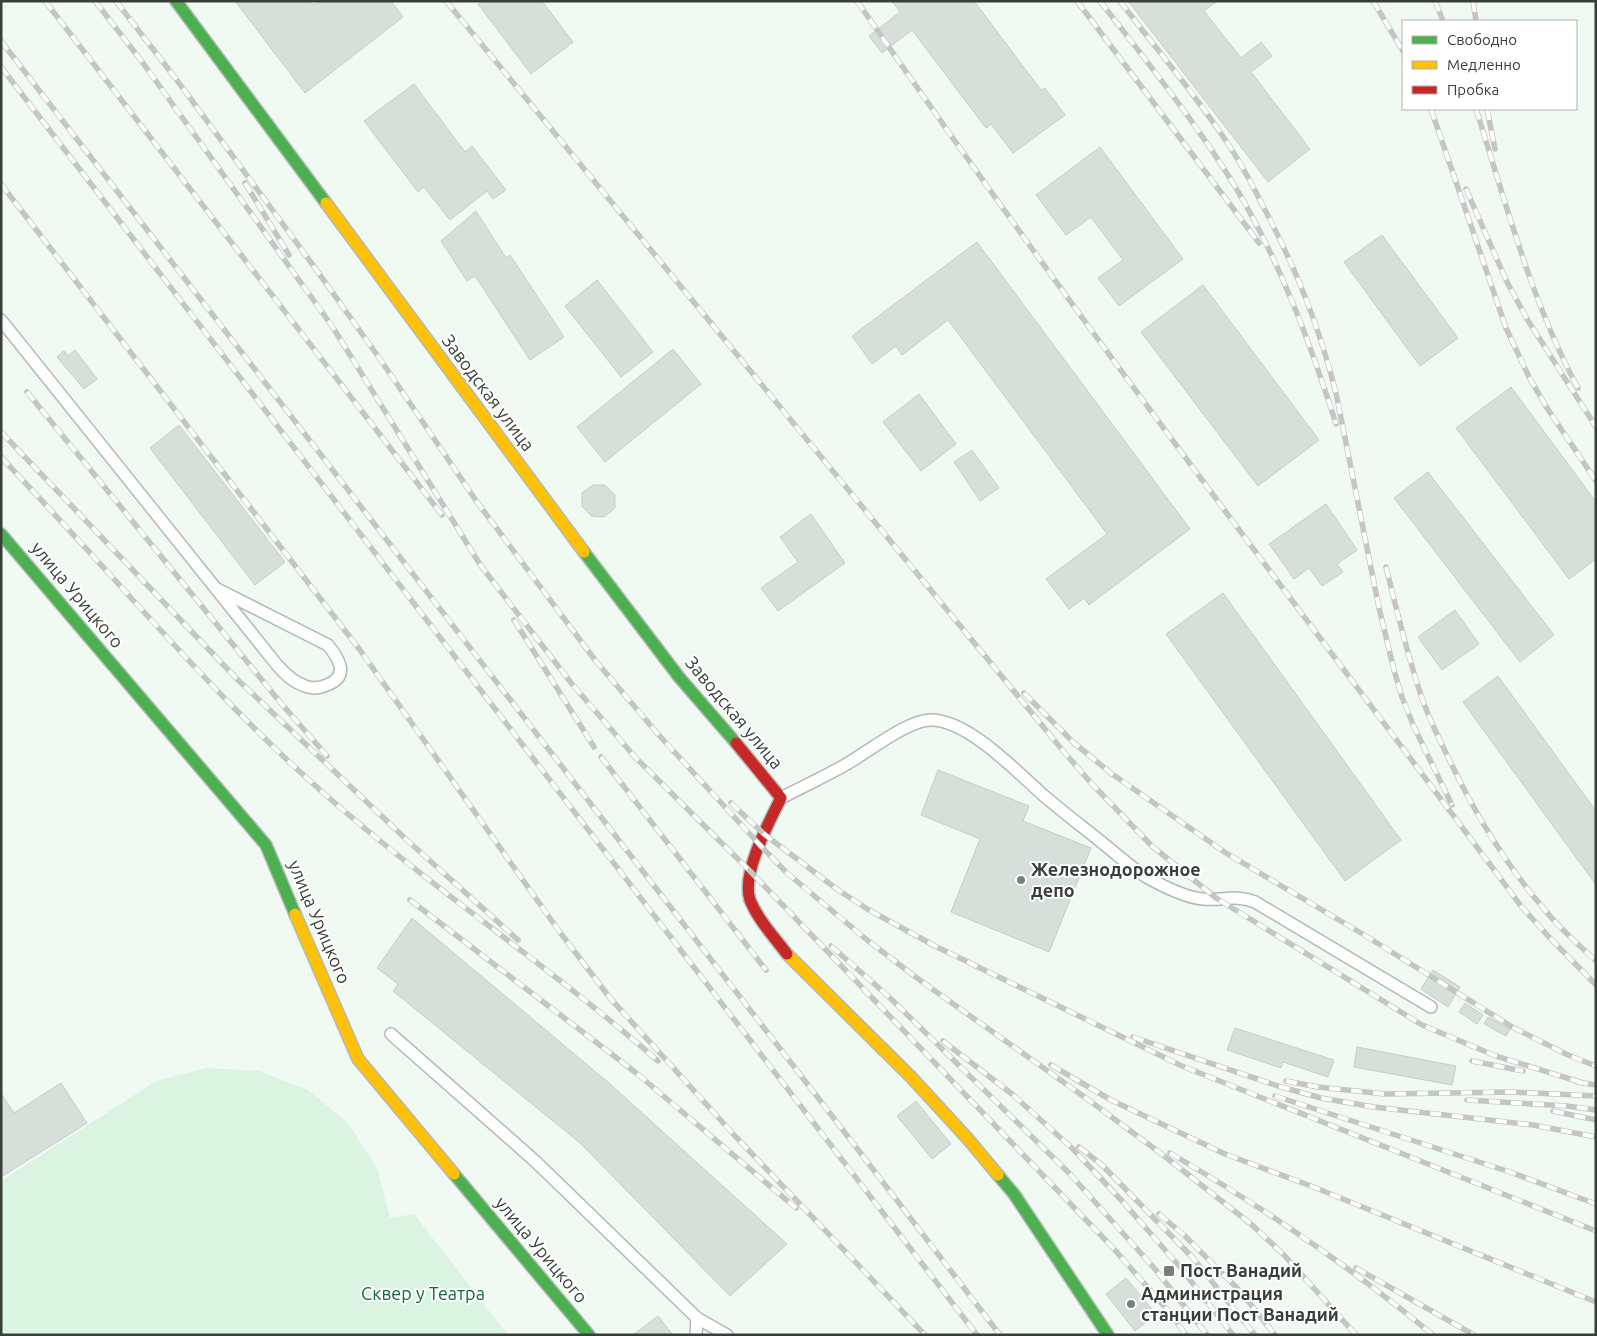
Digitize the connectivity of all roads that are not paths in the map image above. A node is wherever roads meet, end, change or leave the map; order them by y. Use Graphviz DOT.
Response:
graph roads {
  1 [pos="176,1"];
  2 [pos="1,320"];
  3 [pos="1,534"];
  4 [pos="217,590"];
  5 [pos="781,798"];
  6 [pos="1431,1007"];
  7 [pos="390,1034"];
  8 [pos="697,1318"];
  9 [pos="589,1335"];
  10 [pos="696,1335"];
  11 [pos="727,1335"];
  12 [pos="1108,1335"];
  1 -- 5 [label="street, Заводская улица"];
  2 -- 4 [label="lane"];
  3 -- 9 [label="street, улица Урицкого"];
  4 -- 4 [label="lane"];
  5 -- 6 [label="lane"];
  5 -- 12 [label="street"];
  7 -- 8 [label="lane"];
  8 -- 10 [label="lane"];
  8 -- 11 [label="lane"];
}
